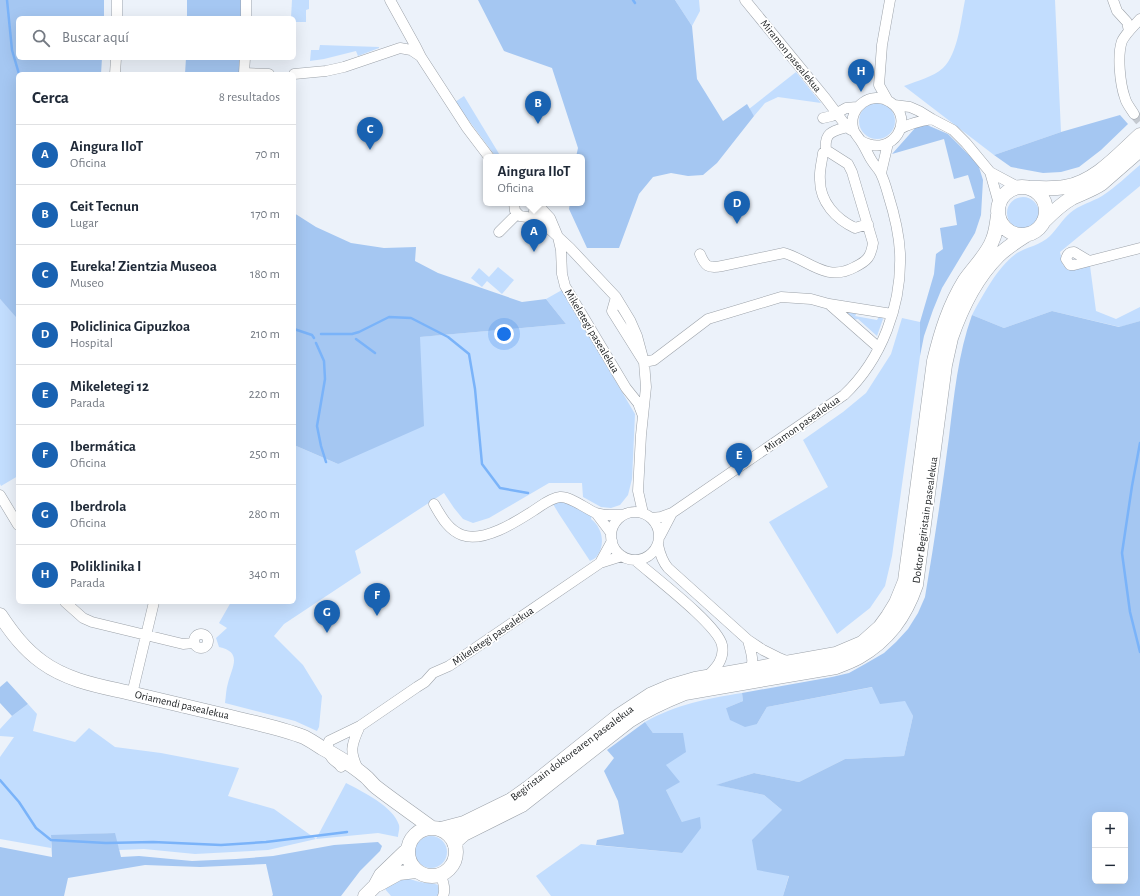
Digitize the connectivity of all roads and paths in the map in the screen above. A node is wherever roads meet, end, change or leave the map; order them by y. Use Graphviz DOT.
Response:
graph roads {
  1 [pos="117,0"];
  2 [pos="246,0"];
  3 [pos="390,0"];
  4 [pos="745,0"];
  5 [pos="890,0"];
  6 [pos="1113,0"];
  7 [pos="117,16"];
  8 [pos="246,16"];
  9 [pos="1140,19"];
  10 [pos="1129,31"];
  11 [pos="421,57"];
  12 [pos="116,60"];
  13 [pos="244,60"];
  14 [pos="116,72"];
  15 [pos="244,72"];
  16 [pos="296,74"];
  17 [pos="879,85"];
  18 [pos="868,99"];
  19 [pos="891,103"];
  20 [pos="857,107"];
  21 [pos="837,114"];
  22 [pos="1134,114"];
  23 [pos="823,118"];
  24 [pos="932,119"];
  25 [pos="900,129"];
  26 [pos="851,130"];
  27 [pos="1140,135"];
  28 [pos="861,141"];
  29 [pos="888,143"];
  30 [pos="826,150"];
  31 [pos="1140,150"];
  32 [pos="487,154"];
  33 [pos="990,172"];
  34 [pos="881,173"];
  35 [pos="1024,188"];
  36 [pos="514,206"];
  37 [pos="533,208"];
  38 [pos="999,210"];
  39 [pos="517,214"];
  40 [pos="1043,222"];
  41 [pos="868,224"];
  42 [pos="499,232"];
  43 [pos="1028,234"];
  44 [pos="558,238"];
  45 [pos="1140,248"];
  46 [pos="700,254"];
  47 [pos="1078,260"];
  48 [pos="829,304"];
  49 [pos="892,314"];
  50 [pos="879,348"];
  51 [pos="644,362"];
  52 [pos="643,418"];
  53 [pos="638,491"];
  54 [pos="0,495"];
  55 [pos="434,504"];
  56 [pos="596,513"];
  57 [pos="626,513"];
  58 [pos="672,513"];
  59 [pos="648,515"];
  60 [pos="16,522"];
  61 [pos="611,537"];
  62 [pos="659,541"];
  63 [pos="622,556"];
  64 [pos="635,560"];
  65 [pos="600,563"];
  66 [pos="68,604"];
  67 [pos="154,604"];
  68 [pos="0,615"];
  69 [pos="0,626"];
  70 [pos="146,635"];
  71 [pos="748,640"];
  72 [pos="193,642"];
  73 [pos="791,662"];
  74 [pos="750,669"];
  75 [pos="707,683"];
  76 [pos="92,691"];
  77 [pos="132,694"];
  78 [pos="150,705"];
  79 [pos="360,726"];
  80 [pos="339,736"];
  81 [pos="306,738"];
  82 [pos="330,752"];
  83 [pos="341,767"];
  84 [pos="360,772"];
  85 [pos="373,785"];
  86 [pos="405,810"];
  87 [pos="436,829"];
  88 [pos="454,843"];
  89 [pos="409,845"];
  90 [pos="416,871"];
  91 [pos="441,875"];
  92 [pos="370,891"];
  93 [pos="443,896"];
  1 -- 7 [label="street"];
  2 -- 8 [label="street"];
  3 -- 11 [label="street"];
  4 -- 21 [label="street, Miramon pasealekua"];
  5 -- 17 [label="street"];
  6 -- 10 [label="street"];
  9 -- 10 [label="street"];
  10 -- 22 [label="street"];
  11 -- 16 [label="street"];
  11 -- 32 [label="street"];
  12 -- 14 [label="street"];
  13 -- 15 [label="street"];
  17 -- 18 [label="street"];
  17 -- 19 [label="street"];
  18 -- 19 [label="street"];
  18 -- 20 [label="street"];
  19 -- 24 [label="street"];
  19 -- 25 [label="street"];
  20 -- 21 [label="street"];
  20 -- 26 [label="street"];
  21 -- 23 [label="street"];
  21 -- 26 [label="street, Miramon pasealekua"];
  24 -- 25 [label="street"];
  24 -- 33 [label="street"];
  25 -- 29 [label="street"];
  26 -- 28 [label="street, Miramon pasealekua"];
  26 -- 30 [label="street"];
  27 -- 35 [label="main road"];
  28 -- 29 [label="street"];
  28 -- 34 [label="street, Miramon pasealekua"];
  29 -- 34 [label="street"];
  30 -- 41 [label="street"];
  30 -- 41 [label="street"];
  31 -- 40 [label="main road"];
  33 -- 35 [label="street"];
  33 -- 38 [label="street"];
  34 -- 49 [label="street, Miramon pasealekua"];
  35 -- 38 [label="main road"];
  35 -- 40 [label="main road"];
  36 -- 39 [label="street"];
  37 -- 39 [label="street"];
  37 -- 44 [label="street, Mikeletegi pasealekua"];
  37 -- 44 [label="street, Mikeletegi pasealekua"];
  38 -- 43 [label="main road"];
  38 -- 73 [label="main road, Doktor Begiristain pasealekua"];
  39 -- 42 [label="street"];
  40 -- 43 [label="main road"];
  41 -- 46 [label="street"];
  43 -- 75 [label="main road, Doktor Begiristain pasealekua"];
  44 -- 51 [label="street, Mikeletegi pasealekua"];
  44 -- 52 [label="street, Mikeletegi pasealekua"];
  45 -- 47 [label="street"];
  48 -- 49 [label="street"];
  48 -- 50 [label="street"];
  48 -- 51 [label="street"];
  49 -- 50 [label="street, Miramon pasealekua"];
  50 -- 58 [label="street, Miramon pasealekua"];
  51 -- 52 [label="street, Mikeletegi pasealekua"];
  52 -- 53 [label="street, Mikeletegi pasealekua"];
  53 -- 57 [label="street, Mikeletegi pasealekua"];
  53 -- 59 [label="street, Mikeletegi pasealekua"];
  54 -- 60 [label="street"];
  55 -- 56 [label="street"];
  56 -- 57 [label="street"];
  56 -- 61 [label="street"];
  57 -- 59 [label="street"];
  57 -- 61 [label="street"];
  58 -- 59 [label="street, Miramon pasealekua"];
  58 -- 62 [label="street, Miramon pasealekua"];
  59 -- 62 [label="street"];
  61 -- 63 [label="street"];
  61 -- 65 [label="street, Mikeletegi pasealekua"];
  62 -- 64 [label="street"];
  62 -- 71 [label="street"];
  63 -- 64 [label="street"];
  63 -- 65 [label="street, Mikeletegi pasealekua"];
  64 -- 75 [label="street"];
  65 -- 79 [label="street, Mikeletegi pasealekua"];
  66 -- 70 [label="street"];
  67 -- 70 [label="street"];
  68 -- 77 [label="main road, Oriamendi pasealekua"];
  69 -- 76 [label="main road, Oriamendi pasealekua"];
  70 -- 72 [label="street"];
  70 -- 77 [label="street"];
  71 -- 73 [label="street"];
  71 -- 74 [label="street"];
  73 -- 74 [label="main road, Doktor Begiristain pasealekua"];
  74 -- 75 [label="main road, Begiristain doktorearen pasealekua"];
  75 -- 87 [label="main road, Begiristain doktorearen pasealekua"];
  75 -- 88 [label="main road, Doktor Begiristain pasealekua"];
  76 -- 77 [label="street"];
  76 -- 78 [label="main road, Oriamendi pasealekua"];
  77 -- 78 [label="street"];
  77 -- 81 [label="main road, Oriamendi pasealekua"];
  78 -- 83 [label="main road, Oriamendi pasealekua"];
  79 -- 80 [label="street, Mikeletegi pasealekua"];
  79 -- 84 [label="street"];
  80 -- 81 [label="street, Mikeletegi pasealekua"];
  80 -- 82 [label="street, Mikeletegi pasealekua"];
  81 -- 82 [label="main road, Oriamendi pasealekua"];
  82 -- 83 [label="street"];
  82 -- 84 [label="main road, Oriamendi pasealekua"];
  83 -- 85 [label="main road, Oriamendi pasealekua"];
  84 -- 85 [label="main road, Oriamendi pasealekua"];
  85 -- 86 [label="main road, Oriamendi pasealekua"];
  86 -- 87 [label="main road, Oriamendi pasealekua"];
  86 -- 89 [label="main road"];
  87 -- 88 [label="main road"];
  87 -- 89 [label="main road"];
  88 -- 91 [label="main road"];
  89 -- 90 [label="main road"];
  89 -- 92 [label="main road"];
  90 -- 91 [label="main road"];
  90 -- 92 [label="main road"];
  91 -- 93 [label="street"];
}
